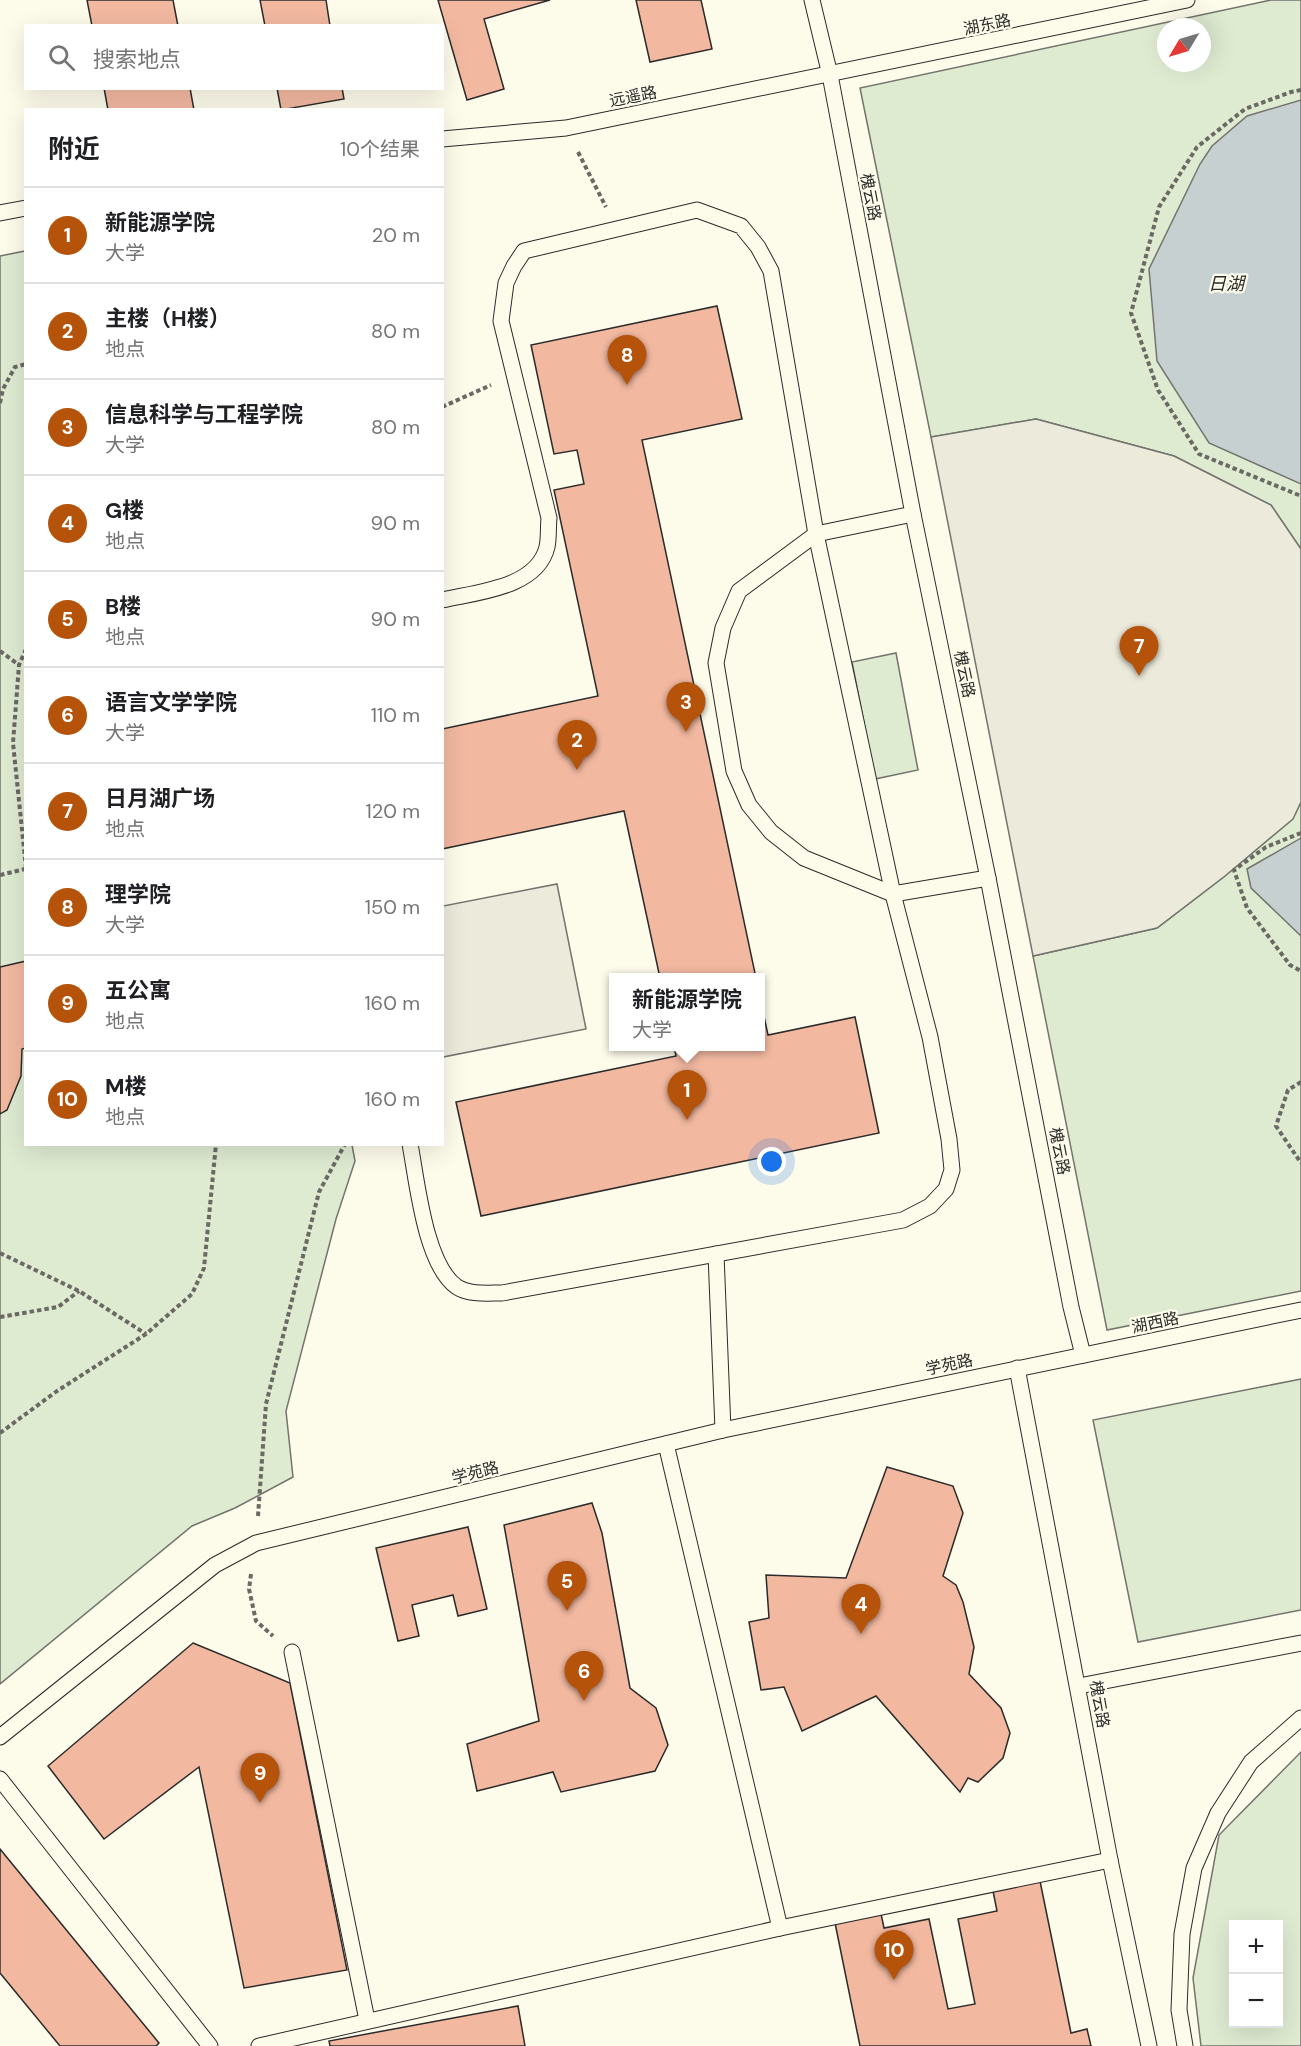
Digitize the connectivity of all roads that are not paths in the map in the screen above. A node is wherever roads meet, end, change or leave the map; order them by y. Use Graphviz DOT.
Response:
graph roads {
  1 [pos="812,0"];
  2 [pos="1187,0"];
  3 [pos="830,75"];
  4 [pos="444,139"];
  5 [pos="24,208"];
  6 [pos="0,213"];
  7 [pos="913,514"];
  8 [pos="816,534"];
  9 [pos="444,600"];
  10 [pos="988,878"];
  11 [pos="893,894"];
  12 [pos="410,1146"];
  13 [pos="716,1254"];
  14 [pos="1301,1310"];
  15 [pos="1083,1355"];
  16 [pos="1017,1368"];
  17 [pos="723,1430"];
  18 [pos="666,1444"];
  19 [pos="1301,1643"];
  20 [pos="292,1653"];
  21 [pos="1078,1686"];
  22 [pos="1301,1718"];
  23 [pos="0,1737"];
  24 [pos="0,1779"];
  25 [pos="1110,1860"];
  26 [pos="780,1928"];
  27 [pos="367,2020"];
  28 [pos="210,2046"];
  29 [pos="259,2046"];
  30 [pos="1149,2046"];
  31 [pos="1185,2046"];
  1 -- 3 [label="lane, 槐云路"];
  2 -- 3 [label="lane, 湖东路"];
  3 -- 4 [label="lane, 远遥路"];
  3 -- 7 [label="lane, 槐云路"];
  5 -- 6 [label="lane"];
  7 -- 8 [label="lane"];
  7 -- 10 [label="lane, 槐云路"];
  8 -- 9 [label="lane"];
  8 -- 11 [label="lane"];
  8 -- 11 [label="lane"];
  10 -- 11 [label="lane"];
  10 -- 15 [label="lane, 槐云路"];
  11 -- 13 [label="lane"];
  12 -- 13 [label="lane"];
  13 -- 17 [label="lane"];
  14 -- 15 [label="lane, 湖西路"];
  15 -- 16 [label="lane, 湖西路"];
  16 -- 17 [label="lane, 学苑路"];
  16 -- 21 [label="lane, 槐云路"];
  17 -- 18 [label="lane, 学苑路"];
  18 -- 23 [label="lane, 学苑路"];
  18 -- 26 [label="lane"];
  19 -- 21 [label="lane"];
  20 -- 27 [label="lane"];
  21 -- 25 [label="lane, 槐云路"];
  22 -- 31 [label="lane"];
  24 -- 28 [label="lane"];
  25 -- 26 [label="lane"];
  25 -- 30 [label="lane, 槐云路"];
  26 -- 27 [label="lane"];
  27 -- 29 [label="lane"];
}
